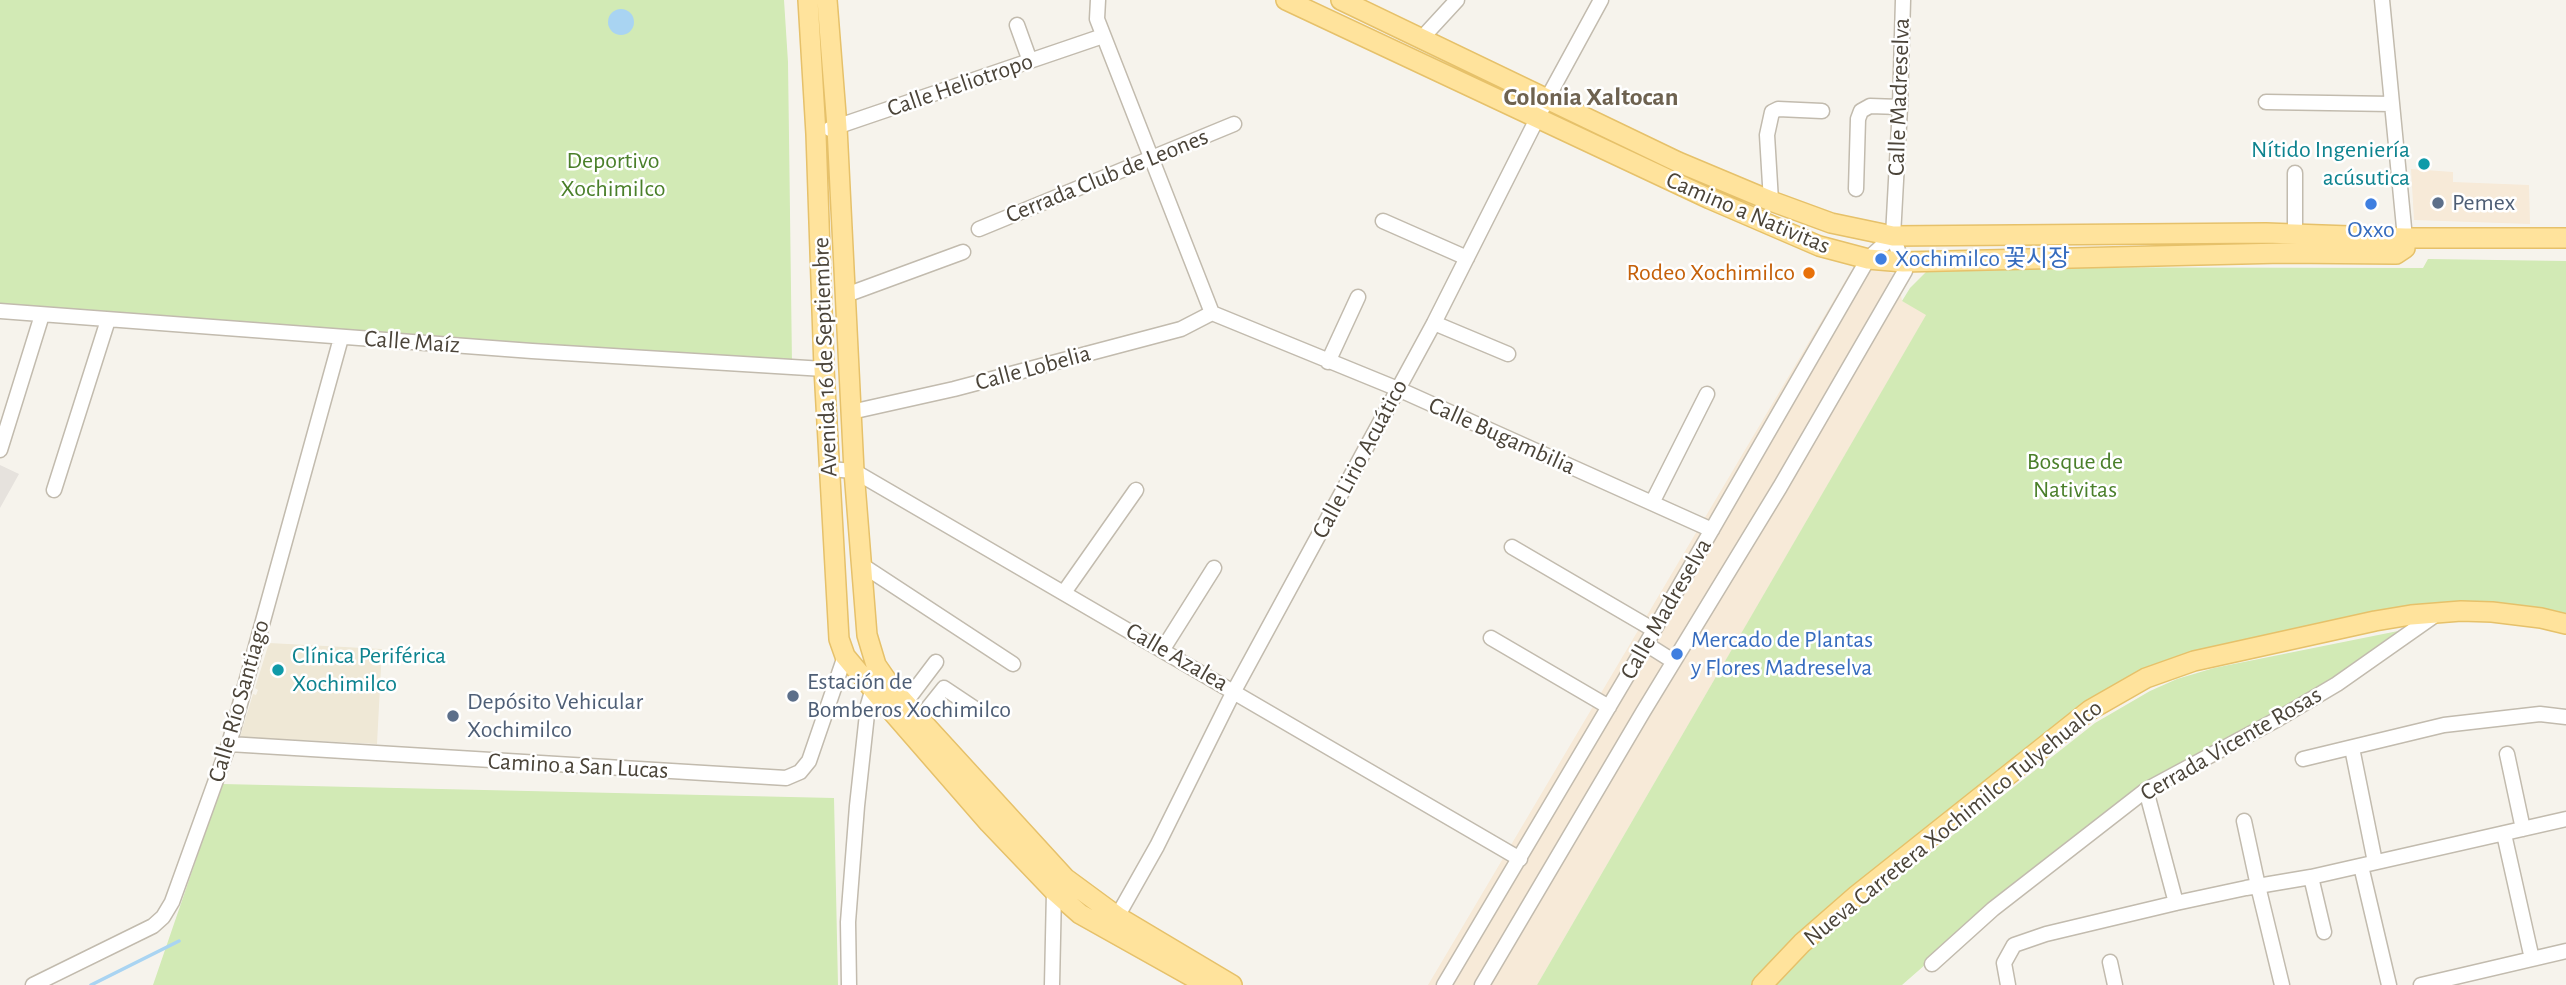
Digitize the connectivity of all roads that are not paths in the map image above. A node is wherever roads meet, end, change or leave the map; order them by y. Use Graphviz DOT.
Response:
graph roads {
  1 [pos="1098,0"];
  2 [pos="1286,0"];
  3 [pos="1341,0"];
  4 [pos="1457,0"];
  5 [pos="1601,0"];
  6 [pos="1903,0"];
  7 [pos="2382,0"];
  8 [pos="818,4"];
  9 [pos="1017,25"];
  10 [pos="1104,36"];
  11 [pos="1422,38"];
  12 [pos="1030,61"];
  13 [pos="1547,99"];
  14 [pos="2266,102"];
  15 [pos="2392,104"];
  16 [pos="1900,107"];
  17 [pos="1822,111"];
  18 [pos="1538,119"];
  19 [pos="1234,124"];
  20 [pos="837,127"];
  21 [pos="816,134"];
  22 [pos="1150,157"];
  23 [pos="2295,173"];
  24 [pos="1856,189"];
  25 [pos="1771,201"];
  26 [pos="1383,221"];
  27 [pos="979,229"];
  28 [pos="2295,234"];
  29 [pos="1893,236"];
  30 [pos="2405,238"];
  31 [pos="2566,238"];
  32 [pos="962,253"];
  33 [pos="1467,258"];
  34 [pos="1868,258"];
  35 [pos="1903,262"];
  36 [pos="846,295"];
  37 [pos="1358,297"];
  38 [pos="0,311"];
  39 [pos="1212,313"];
  40 [pos="42,315"];
  41 [pos="108,320"];
  42 [pos="1434,323"];
  43 [pos="341,338"];
  44 [pos="1507,354"];
  45 [pos="1328,362"];
  46 [pos="824,369"];
  47 [pos="1398,389"];
  48 [pos="1707,394"];
  49 [pos="851,412"];
  50 [pos="0,450"];
  51 [pos="829,469"];
  52 [pos="854,471"];
  53 [pos="54,490"];
  54 [pos="1136,490"];
  55 [pos="1652,503"];
  56 [pos="1712,530"];
  57 [pos="1512,547"];
  58 [pos="862,565"];
  59 [pos="1214,568"];
  60 [pos="1065,591"];
  61 [pos="2438,613"];
  62 [pos="2566,624"];
  63 [pos="1654,630"];
  64 [pos="1491,638"];
  65 [pos="1646,644"];
  66 [pos="1163,649"];
  67 [pos="845,656"];
  68 [pos="1673,661"];
  69 [pos="936,662"];
  70 [pos="1013,664"];
  71 [pos="1234,691"];
  72 [pos="887,692"];
  73 [pos="1609,707"];
  74 [pos="974,708"];
  75 [pos="2566,717"];
  76 [pos="920,718"];
  77 [pos="229,744"];
  78 [pos="2352,748"];
  79 [pos="2507,754"];
  80 [pos="2303,759"];
  81 [pos="2146,790"];
  82 [pos="2566,819"];
  83 [pos="2244,821"];
  84 [pos="2523,830"];
  85 [pos="2504,834"];
  86 [pos="1520,859"];
  87 [pos="2368,864"];
  88 [pos="2311,877"];
  89 [pos="2258,886"];
  90 [pos="1054,891"];
  91 [pos="2176,903"];
  92 [pos="1113,923"];
  93 [pos="2325,932"];
  94 [pos="2566,951"];
  95 [pos="2532,959"];
  96 [pos="2110,962"];
  97 [pos="1933,964"];
  98 [pos="1187,979"];
  99 [pos="33,985"];
  100 [pos="849,985"];
  101 [pos="1052,985"];
  102 [pos="1207,985"];
  103 [pos="1232,985"];
  104 [pos="1444,985"];
  105 [pos="1482,985"];
  106 [pos="1762,985"];
  107 [pos="2008,985"];
  108 [pos="2115,985"];
  109 [pos="2282,985"];
  110 [pos="2389,985"];
  111 [pos="2421,985"];
  1 -- 10 [label="street"];
  2 -- 18 [label="main road, Camino a Nativitas"];
  3 -- 11 [label="main road, Camino a Nativitas"];
  4 -- 11 [label="street"];
  5 -- 13 [label="street, Calle Lirio Acuático"];
  6 -- 16 [label="street, Calle Madreselva"];
  7 -- 15 [label="street"];
  8 -- 20 [label="main road, Avenida 16 de Septiembre"];
  8 -- 21 [label="main road, Avenida 16 de Septiembre"];
  9 -- 12 [label="street"];
  10 -- 12 [label="street, Calle Heliotropo"];
  10 -- 22 [label="street"];
  11 -- 13 [label="main road, Camino a Nativitas"];
  12 -- 20 [label="street, Calle Heliotropo"];
  13 -- 18 [label="street, Calle Lirio Acuático"];
  13 -- 25 [label="main road, Camino a Nativitas"];
  14 -- 15 [label="street"];
  15 -- 30 [label="street"];
  16 -- 24 [label="street"];
  16 -- 29 [label="street, Calle Madreselva"];
  17 -- 25 [label="street"];
  18 -- 33 [label="street, Calle Lirio Acuático"];
  18 -- 34 [label="main road, Camino a Nativitas"];
  19 -- 22 [label="street, Cerrada Club de Leones"];
  20 -- 21 [label="street, Calle Heliotropo"];
  20 -- 36 [label="main road, Avenida 16 de Septiembre"];
  21 -- 46 [label="main road, Avenida 16 de Septiembre"];
  22 -- 27 [label="street, Cerrada Club de Leones"];
  22 -- 39 [label="street"];
  23 -- 28 [label="street"];
  25 -- 29 [label="main road, Camino a Nativitas"];
  26 -- 33 [label="street"];
  28 -- 29 [label="main road, Camino a Nativitas"];
  28 -- 30 [label="main road, Camino a Nativitas"];
  29 -- 34 [label="street, Calle Madreselva"];
  29 -- 35 [label="street, Calle Madreselva"];
  30 -- 31 [label="main road, Camino a Nativitas"];
  30 -- 35 [label="main road, Camino a Nativitas"];
  32 -- 36 [label="street"];
  33 -- 42 [label="street, Calle Lirio Acuático"];
  34 -- 35 [label="main road, Camino a Nativitas"];
  34 -- 56 [label="street, Calle Madreselva"];
  35 -- 68 [label="street, Calle Madreselva"];
  36 -- 49 [label="main road, Avenida 16 de Septiembre"];
  37 -- 45 [label="street"];
  38 -- 40 [label="street, Calle Maíz"];
  39 -- 45 [label="street, Calle Bugambilia"];
  39 -- 49 [label="street, Calle Lobelia"];
  40 -- 41 [label="street, Calle Maíz"];
  40 -- 50 [label="street"];
  41 -- 43 [label="street, Calle Maíz"];
  41 -- 53 [label="street"];
  42 -- 44 [label="street"];
  42 -- 47 [label="street, Calle Lirio Acuático"];
  43 -- 46 [label="street, Calle Maíz"];
  43 -- 77 [label="street, Calle Río Santiago"];
  45 -- 47 [label="street, Calle Bugambilia"];
  46 -- 51 [label="main road, Avenida 16 de Septiembre"];
  47 -- 55 [label="street, Calle Bugambilia"];
  47 -- 71 [label="street, Calle Lirio Acuático"];
  48 -- 55 [label="street"];
  49 -- 52 [label="main road, Avenida 16 de Septiembre"];
  51 -- 52 [label="street, Calle Azalea"];
  51 -- 67 [label="main road, Avenida 16 de Septiembre"];
  52 -- 58 [label="main road, Avenida 16 de Septiembre"];
  52 -- 60 [label="street, Calle Azalea"];
  54 -- 60 [label="street"];
  55 -- 56 [label="street, Calle Bugambilia"];
  56 -- 63 [label="street, Calle Madreselva"];
  57 -- 63 [label="street"];
  58 -- 70 [label="street"];
  58 -- 72 [label="main road, Avenida 16 de Septiembre"];
  59 -- 66 [label="street"];
  60 -- 66 [label="street, Calle Azalea"];
  61 -- 62 [label="main road, Nueva Carretera Xochimilco Tulyehualco"];
  61 -- 81 [label="street, Cerrada Vicente Rosas"];
  61 -- 106 [label="main road, Nueva Carretera Xochimilco Tulyehualco"];
  63 -- 65 [label="street, Calle Madreselva"];
  64 -- 73 [label="street"];
  65 -- 68 [label="street"];
  65 -- 73 [label="street, Calle Madreselva"];
  66 -- 71 [label="street, Calle Azalea"];
  67 -- 72 [label="main road, Avenida 16 de Septiembre"];
  67 -- 77 [label="street, Camino a San Lucas"];
  68 -- 105 [label="street, Calle Madreselva"];
  69 -- 72 [label="street"];
  71 -- 86 [label="street, Calle Azalea"];
  71 -- 92 [label="street, Calle Lirio Acuático"];
  72 -- 76 [label="main road"];
  72 -- 90 [label="main road"];
  72 -- 100 [label="street"];
  73 -- 86 [label="street, Calle Madreselva"];
  74 -- 76 [label="street"];
  75 -- 78 [label="street"];
  76 -- 92 [label="main road"];
  77 -- 99 [label="street, Calle Río Santiago"];
  78 -- 80 [label="street"];
  78 -- 87 [label="street"];
  79 -- 84 [label="street"];
  81 -- 91 [label="street"];
  81 -- 97 [label="street, Cerrada Vicente Rosas"];
  82 -- 84 [label="street"];
  83 -- 89 [label="street"];
  84 -- 85 [label="street"];
  85 -- 87 [label="street"];
  85 -- 95 [label="street"];
  86 -- 104 [label="street, Calle Madreselva"];
  87 -- 88 [label="street"];
  87 -- 110 [label="street"];
  88 -- 89 [label="street"];
  88 -- 93 [label="street"];
  89 -- 91 [label="street"];
  89 -- 109 [label="street"];
  90 -- 92 [label="main road"];
  90 -- 101 [label="street"];
  91 -- 107 [label="street"];
  92 -- 98 [label="main road"];
  92 -- 103 [label="main road"];
  94 -- 95 [label="street"];
  95 -- 111 [label="street"];
  96 -- 108 [label="street"];
  98 -- 102 [label="main road"];
}
